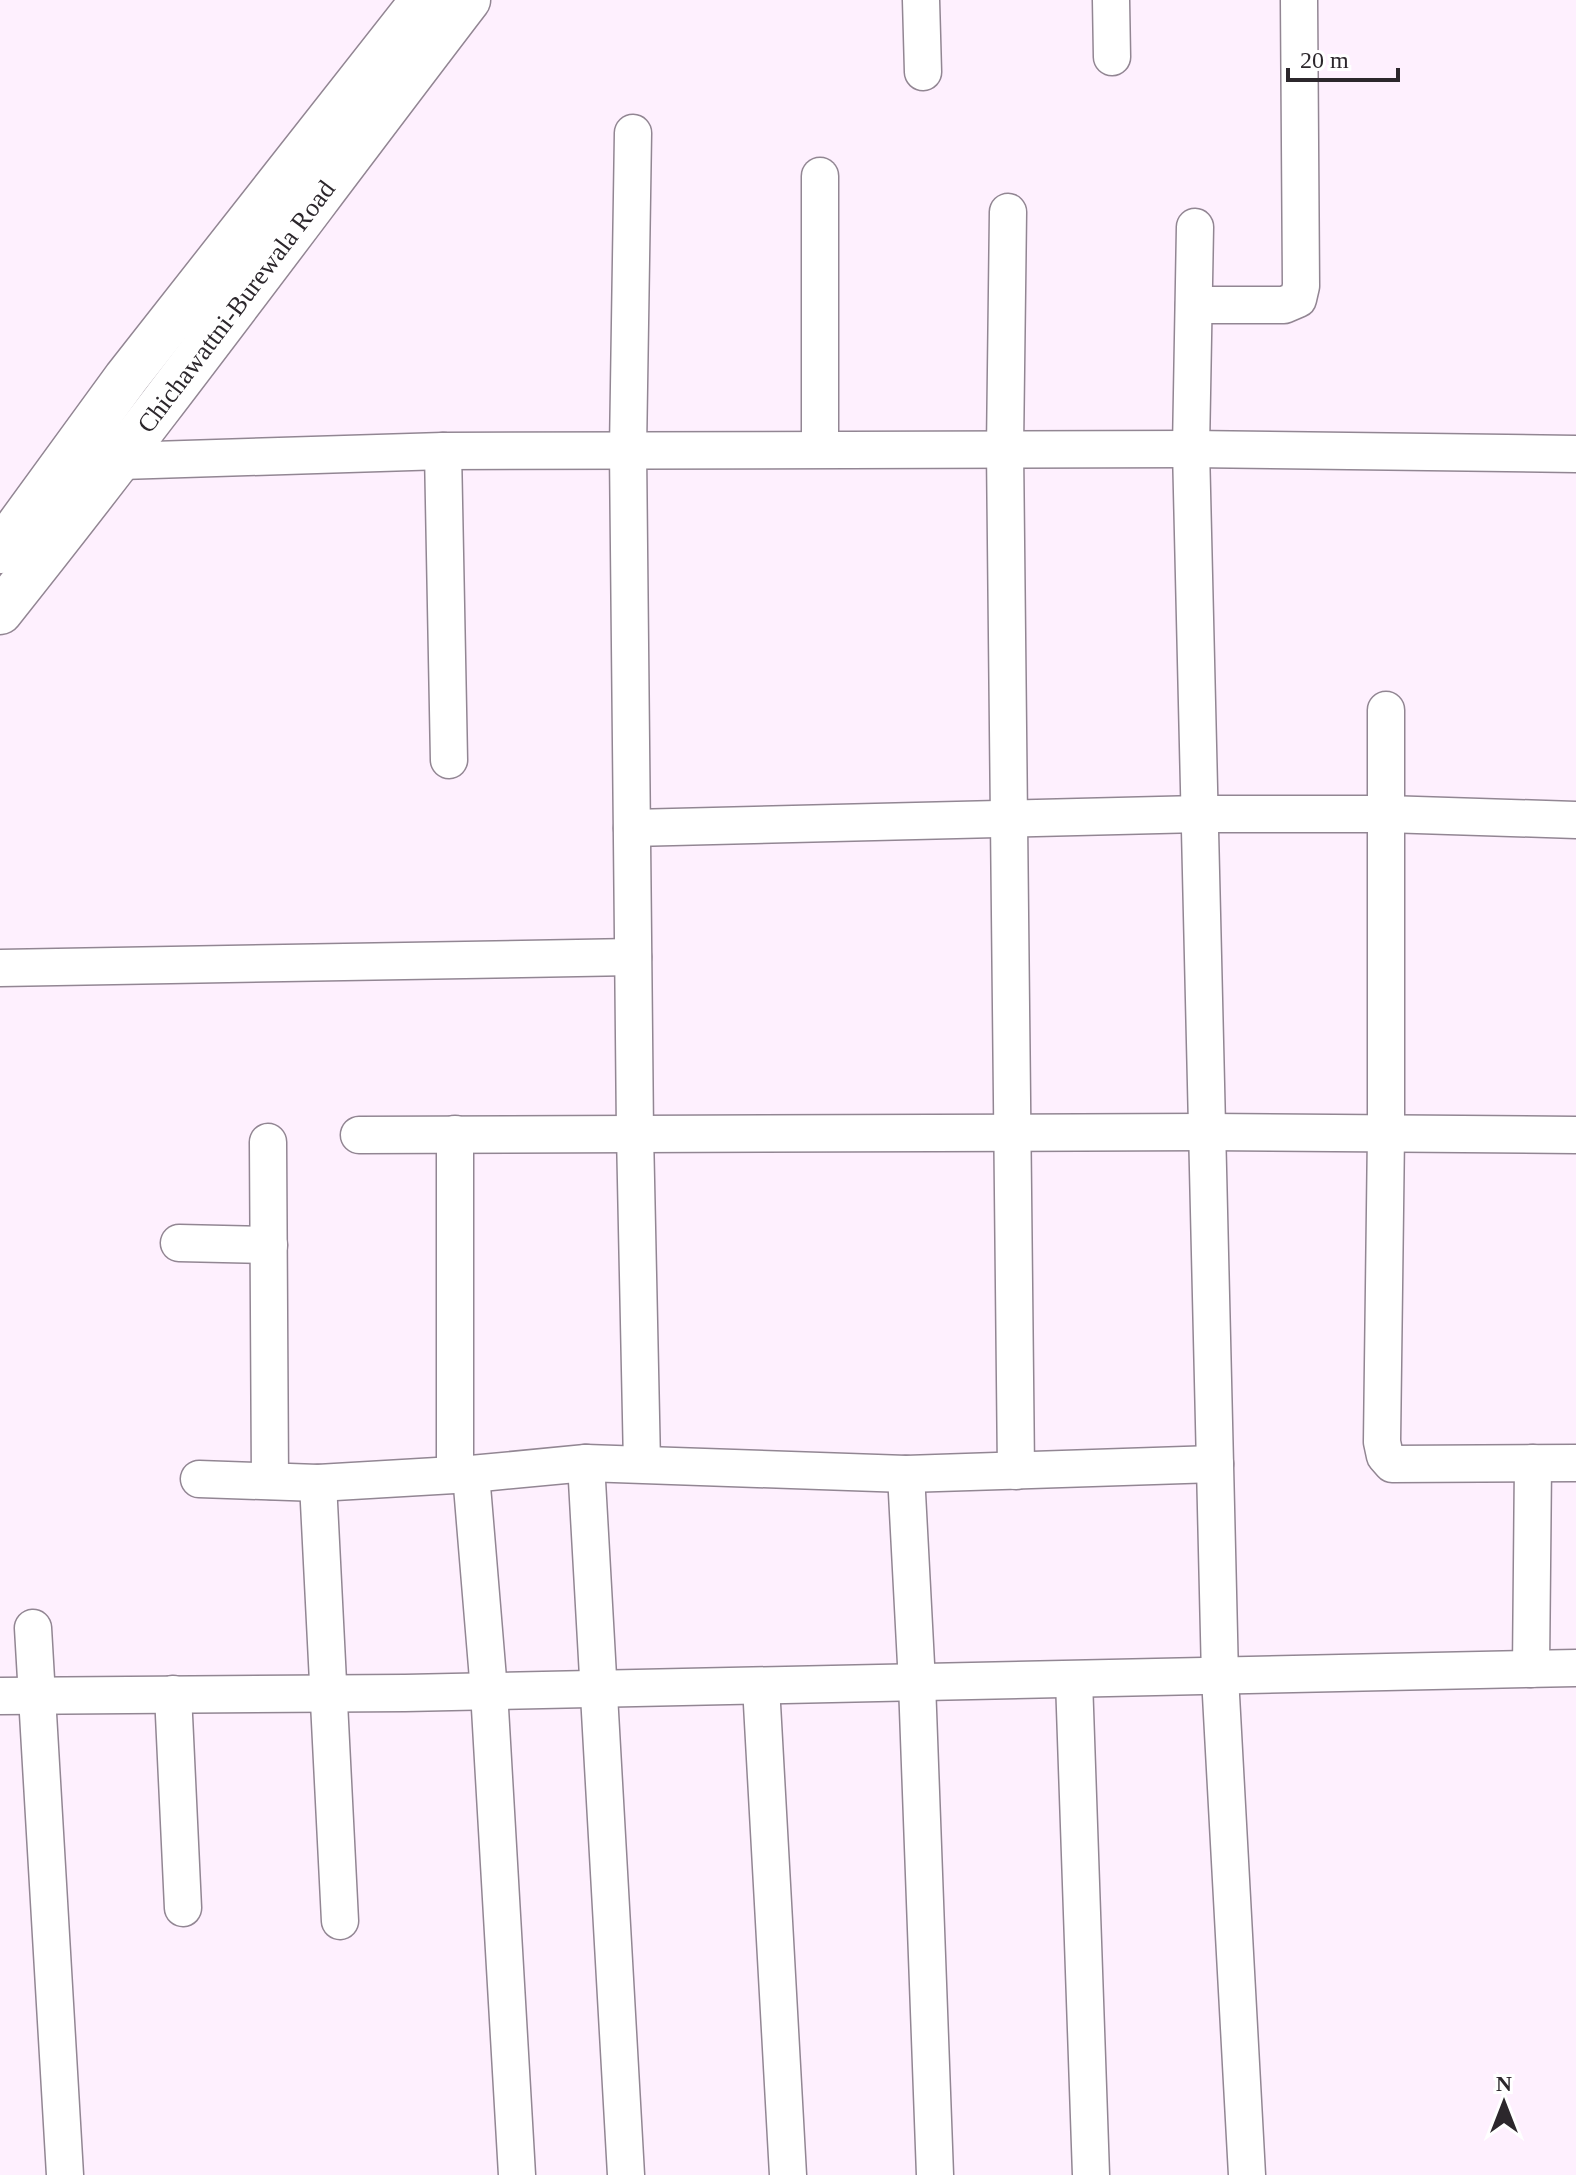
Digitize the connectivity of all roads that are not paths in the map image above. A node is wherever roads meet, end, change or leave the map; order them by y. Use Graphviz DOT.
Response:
graph roads {
  1 [pos="423,0"];
  2 [pos="468,0"];
  3 [pos="921,0"];
  4 [pos="1111,0"];
  5 [pos="1299,0"];
  6 [pos="1112,57"];
  7 [pos="923,72"];
  8 [pos="358,112"];
  9 [pos="633,133"];
  10 [pos="820,176"];
  11 [pos="1008,212"];
  12 [pos="1195,227"];
  13 [pos="1194,305"];
  14 [pos="820,449"];
  15 [pos="1005,449"];
  16 [pos="1191,449"];
  17 [pos="628,450"];
  18 [pos="443,451"];
  19 [pos="1576,454"];
  20 [pos="121,461"];
  21 [pos="0,551"];
  22 [pos="0,612"];
  23 [pos="1386,710"];
  24 [pos="449,760"];
  25 [pos="1200,814"];
  26 [pos="1386,814"];
  27 [pos="1009,817"];
  28 [pos="1576,820"];
  29 [pos="632,828"];
  30 [pos="633,957"];
  31 [pos="0,968"];
  32 [pos="1207,1132"];
  33 [pos="635,1133"];
  34 [pos="1013,1133"];
  35 [pos="1386,1133"];
  36 [pos="455,1134"];
  37 [pos="359,1135"];
  38 [pos="1576,1135"];
  39 [pos="268,1142"];
  40 [pos="179,1243"];
  41 [pos="269,1245"];
  42 [pos="586,1463"];
  43 [pos="1533,1463"];
  44 [pos="1576,1463"];
  45 [pos="642,1464"];
  46 [pos="1215,1464"];
  47 [pos="1016,1471"];
  48 [pos="463,1474"];
  49 [pos="906,1474"];
  50 [pos="199,1479"];
  51 [pos="270,1481"];
  52 [pos="318,1483"];
  53 [pos="33,1628"];
  54 [pos="1576,1668"];
  55 [pos="1531,1669"];
  56 [pos="1220,1677"];
  57 [pos="1074,1680"];
  58 [pos="917,1683"];
  59 [pos="761,1686"];
  60 [pos="601,1689"];
  61 [pos="489,1691"];
  62 [pos="328,1693"];
  63 [pos="173,1694"];
  64 [pos="0,1696"];
  65 [pos="37,1696"];
  66 [pos="183,1908"];
  67 [pos="340,1921"];
  68 [pos="65,2175"];
  69 [pos="517,2175"];
  70 [pos="626,2175"];
  71 [pos="788,2175"];
  72 [pos="935,2175"];
  73 [pos="1091,2175"];
  74 [pos="1247,2175"];
  1 -- 8 [label="main road, Chichawattni-Burewala Road"];
  2 -- 8 [label="main road, Chichawattni-Burewala Road"];
  3 -- 7 [label="street"];
  4 -- 6 [label="street"];
  5 -- 13 [label="street"];
  8 -- 20 [label="main road, Chichawattni-Burewala Road"];
  8 -- 21 [label="main road, Chichawattni-Burewala Road"];
  9 -- 17 [label="street"];
  10 -- 14 [label="street"];
  11 -- 15 [label="street"];
  12 -- 13 [label="street"];
  13 -- 16 [label="street"];
  14 -- 15 [label="street"];
  14 -- 17 [label="street"];
  15 -- 16 [label="street"];
  15 -- 27 [label="street"];
  16 -- 19 [label="street"];
  16 -- 25 [label="street"];
  17 -- 18 [label="street"];
  17 -- 29 [label="street"];
  18 -- 20 [label="street"];
  18 -- 24 [label="street"];
  20 -- 22 [label="main road, Chichawattni-Burewala Road"];
  23 -- 26 [label="street"];
  25 -- 26 [label="street"];
  25 -- 27 [label="street"];
  25 -- 32 [label="street"];
  26 -- 28 [label="street"];
  26 -- 35 [label="street"];
  27 -- 29 [label="street"];
  27 -- 34 [label="street"];
  29 -- 30 [label="street"];
  30 -- 31 [label="street"];
  30 -- 33 [label="street"];
  32 -- 34 [label="street"];
  32 -- 35 [label="street"];
  32 -- 46 [label="street"];
  33 -- 34 [label="street"];
  33 -- 36 [label="street"];
  33 -- 45 [label="street"];
  34 -- 47 [label="street"];
  35 -- 38 [label="street"];
  35 -- 43 [label="street"];
  36 -- 37 [label="street"];
  36 -- 48 [label="street"];
  39 -- 41 [label="street"];
  40 -- 41 [label="street"];
  41 -- 51 [label="street"];
  42 -- 45 [label="street"];
  42 -- 48 [label="street"];
  42 -- 60 [label="street"];
  43 -- 44 [label="street"];
  43 -- 55 [label="street"];
  45 -- 49 [label="street"];
  46 -- 47 [label="street"];
  46 -- 56 [label="street"];
  47 -- 49 [label="street"];
  48 -- 52 [label="street"];
  48 -- 61 [label="street"];
  49 -- 58 [label="street"];
  50 -- 51 [label="street"];
  51 -- 52 [label="street"];
  52 -- 62 [label="street"];
  53 -- 65 [label="street"];
  54 -- 55 [label="street"];
  55 -- 56 [label="street"];
  56 -- 57 [label="street"];
  56 -- 74 [label="street"];
  57 -- 58 [label="street"];
  57 -- 73 [label="street"];
  58 -- 59 [label="street"];
  58 -- 72 [label="street"];
  59 -- 60 [label="street"];
  59 -- 71 [label="street"];
  60 -- 61 [label="street"];
  60 -- 70 [label="street"];
  61 -- 62 [label="street"];
  61 -- 69 [label="street"];
  62 -- 63 [label="street"];
  62 -- 67 [label="street"];
  63 -- 65 [label="street"];
  63 -- 66 [label="street"];
  64 -- 65 [label="street"];
  65 -- 68 [label="street"];
}
